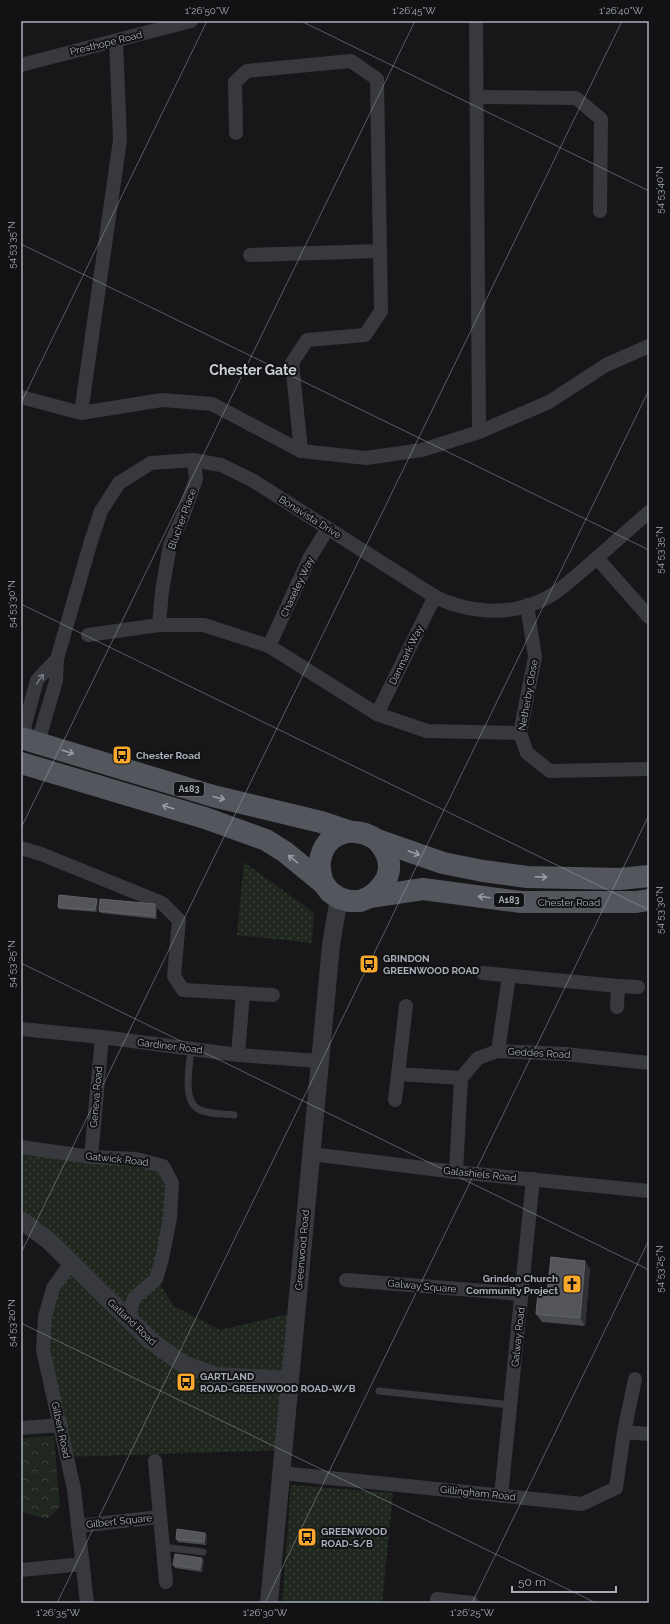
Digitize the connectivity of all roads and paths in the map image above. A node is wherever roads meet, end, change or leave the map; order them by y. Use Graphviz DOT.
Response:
graph roads {
  1 [pos="191,21"];
  2 [pos="476,21"];
  3 [pos="116,41"];
  4 [pos="21,65"];
  5 [pos="477,98"];
  6 [pos="236,133"];
  7 [pos="600,211"];
  8 [pos="380,251"];
  9 [pos="250,255"];
  10 [pos="649,346"];
  11 [pos="21,397"];
  12 [pos="81,414"];
  13 [pos="479,432"];
  14 [pos="301,450"];
  15 [pos="194,460"];
  16 [pos="649,512"];
  17 [pos="328,528"];
  18 [pos="597,558"];
  19 [pos="435,596"];
  20 [pos="527,605"];
  21 [pos="649,618"];
  22 [pos="159,625"];
  23 [pos="88,635"];
  24 [pos="269,646"];
  25 [pos="57,659"];
  26 [pos="33,694"];
  27 [pos="21,703"];
  28 [pos="378,714"];
  29 [pos="520,733"];
  30 [pos="26,740"];
  31 [pos="23,764"];
  32 [pos="649,769"];
  33 [pos="348,831"];
  34 [pos="377,840"];
  35 [pos="21,848"];
  36 [pos="649,876"];
  37 [pos="323,883"];
  38 [pos="370,897"];
  39 [pos="339,898"];
  40 [pos="649,900"];
  41 [pos="483,973"];
  42 [pos="509,976"];
  43 [pos="618,986"];
  44 [pos="638,987"];
  45 [pos="244,994"];
  46 [pos="273,995"];
  47 [pos="406,1006"];
  48 [pos="616,1007"];
  49 [pos="21,1029"];
  50 [pos="102,1037"];
  51 [pos="191,1049"];
  52 [pos="498,1051"];
  53 [pos="238,1055"];
  54 [pos="320,1061"];
  55 [pos="649,1063"];
  56 [pos="398,1074"];
  57 [pos="461,1078"];
  58 [pos="395,1100"];
  59 [pos="234,1115"];
  60 [pos="21,1147"];
  61 [pos="311,1154"];
  62 [pos="90,1156"];
  63 [pos="456,1172"];
  64 [pos="533,1179"];
  65 [pos="649,1191"];
  66 [pos="21,1220"];
  67 [pos="71,1263"];
  68 [pos="346,1280"];
  69 [pos="522,1294"];
  70 [pos="128,1320"];
  71 [pos="635,1378"];
  72 [pos="290,1380"];
  73 [pos="379,1391"];
  74 [pos="511,1405"];
  75 [pos="61,1425"];
  76 [pos="21,1428"];
  77 [pos="624,1432"];
  78 [pos="649,1434"];
  79 [pos="155,1461"];
  80 [pos="281,1473"];
  81 [pos="501,1496"];
  82 [pos="160,1516"];
  83 [pos="78,1526"];
  84 [pos="163,1547"];
  85 [pos="203,1552"];
  86 [pos="83,1564"];
  87 [pos="21,1570"];
  88 [pos="166,1582"];
  89 [pos="437,1599"];
  90 [pos="87,1603"];
  91 [pos="269,1603"];
  92 [pos="472,1603"];
  1 -- 3 [label="street, Presthope Road"];
  2 -- 5 [label="street"];
  3 -- 4 [label="street, Presthope Road"];
  3 -- 12 [label="street"];
  5 -- 7 [label="street"];
  5 -- 13 [label="street"];
  6 -- 8 [label="street"];
  8 -- 9 [label="street"];
  8 -- 14 [label="street"];
  10 -- 13 [label="street"];
  11 -- 12 [label="street"];
  12 -- 14 [label="street"];
  13 -- 14 [label="street"];
  15 -- 17 [label="street, Bonavista Drive"];
  15 -- 22 [label="street, Blucher Place"];
  15 -- 25 [label="street, Bonavista Drive"];
  16 -- 18 [label="street, Bonavista Drive"];
  17 -- 19 [label="street, Bonavista Drive"];
  17 -- 24 [label="street, Chaseley Way"];
  18 -- 20 [label="street, Bonavista Drive"];
  18 -- 21 [label="street"];
  19 -- 20 [label="street, Bonavista Drive"];
  19 -- 28 [label="street, Danmark Way"];
  20 -- 29 [label="street, Netherby Close"];
  22 -- 23 [label="street"];
  22 -- 24 [label="street"];
  24 -- 28 [label="street"];
  26 -- 25 [label="street, Bonavista Drive, one-way"];
  25 -- 30 [label="street, Bonavista Drive"];
  26 -- 27 [label="street"];
  26 -- 30 [label="street, Bonavista Drive"];
  28 -- 29 [label="street"];
  29 -- 32 [label="street, Netherby Close"];
  30 -- 31 [label="main road"];
  30 -- 33 [label="main road, A183, one-way"];
  37 -- 31 [label="main road, A183, one-way"];
  33 -- 34 [label="main road, A183"];
  33 -- 37 [label="main road"];
  34 -- 36 [label="main road, A183, one-way"];
  34 -- 38 [label="main road, A183"];
  35 -- 45 [label="street"];
  37 -- 39 [label="main road, A183"];
  38 -- 39 [label="main road, Chester Road / A183"];
  40 -- 38 [label="main road, Chester Road / A183, one-way"];
  39 -- 54 [label="street, Greenwood Road"];
  41 -- 42 [label="street"];
  42 -- 43 [label="street"];
  42 -- 52 [label="street"];
  43 -- 44 [label="street"];
  43 -- 48 [label="street"];
  45 -- 46 [label="street"];
  45 -- 53 [label="street"];
  47 -- 56 [label="street"];
  49 -- 50 [label="street, Gardiner Road"];
  50 -- 51 [label="street, Gardiner Road"];
  50 -- 62 [label="street, Geneva Road"];
  51 -- 53 [label="street, Gardiner Road"];
  51 -- 59 [label="lane"];
  52 -- 55 [label="street, Geddes Road"];
  52 -- 57 [label="street, Geddes Road"];
  53 -- 54 [label="street, Gardiner Road"];
  54 -- 61 [label="street, Greenwood Road"];
  56 -- 57 [label="street"];
  56 -- 58 [label="street"];
  57 -- 63 [label="street"];
  60 -- 62 [label="street, Gatwick Road"];
  61 -- 63 [label="street, Galashiels Road"];
  61 -- 72 [label="street, Greenwood Road"];
  62 -- 70 [label="street, Gatwick Road"];
  63 -- 64 [label="street, Galashiels Road"];
  64 -- 65 [label="street, Galashiels Road"];
  64 -- 69 [label="street, Galway Road"];
  66 -- 67 [label="street, Gatland Road"];
  67 -- 70 [label="street, Gatland Road"];
  67 -- 75 [label="street, Gilbert Road"];
  68 -- 69 [label="street, Galway Square"];
  69 -- 74 [label="street, Galway Road"];
  70 -- 72 [label="street, Gatland Road"];
  71 -- 77 [label="street, Gillingham Road"];
  72 -- 80 [label="street, Greenwood Road"];
  73 -- 74 [label="lane"];
  74 -- 81 [label="street, Galway Road"];
  75 -- 76 [label="street"];
  75 -- 83 [label="street, Gilbert Road"];
  77 -- 78 [label="street"];
  77 -- 81 [label="street, Gillingham Road"];
  79 -- 82 [label="street, Gilbert Square"];
  80 -- 81 [label="street, Gillingham Road"];
  80 -- 91 [label="street, Greenwood Road"];
  82 -- 83 [label="street, Gilbert Square"];
  82 -- 84 [label="street, Gilbert Square"];
  83 -- 86 [label="street, Gilbert Road"];
  84 -- 85 [label="lane"];
  84 -- 88 [label="street, Gilbert Square"];
  86 -- 87 [label="street"];
  86 -- 90 [label="street, Gilbert Road"];
  89 -- 92 [label="street"];
}
